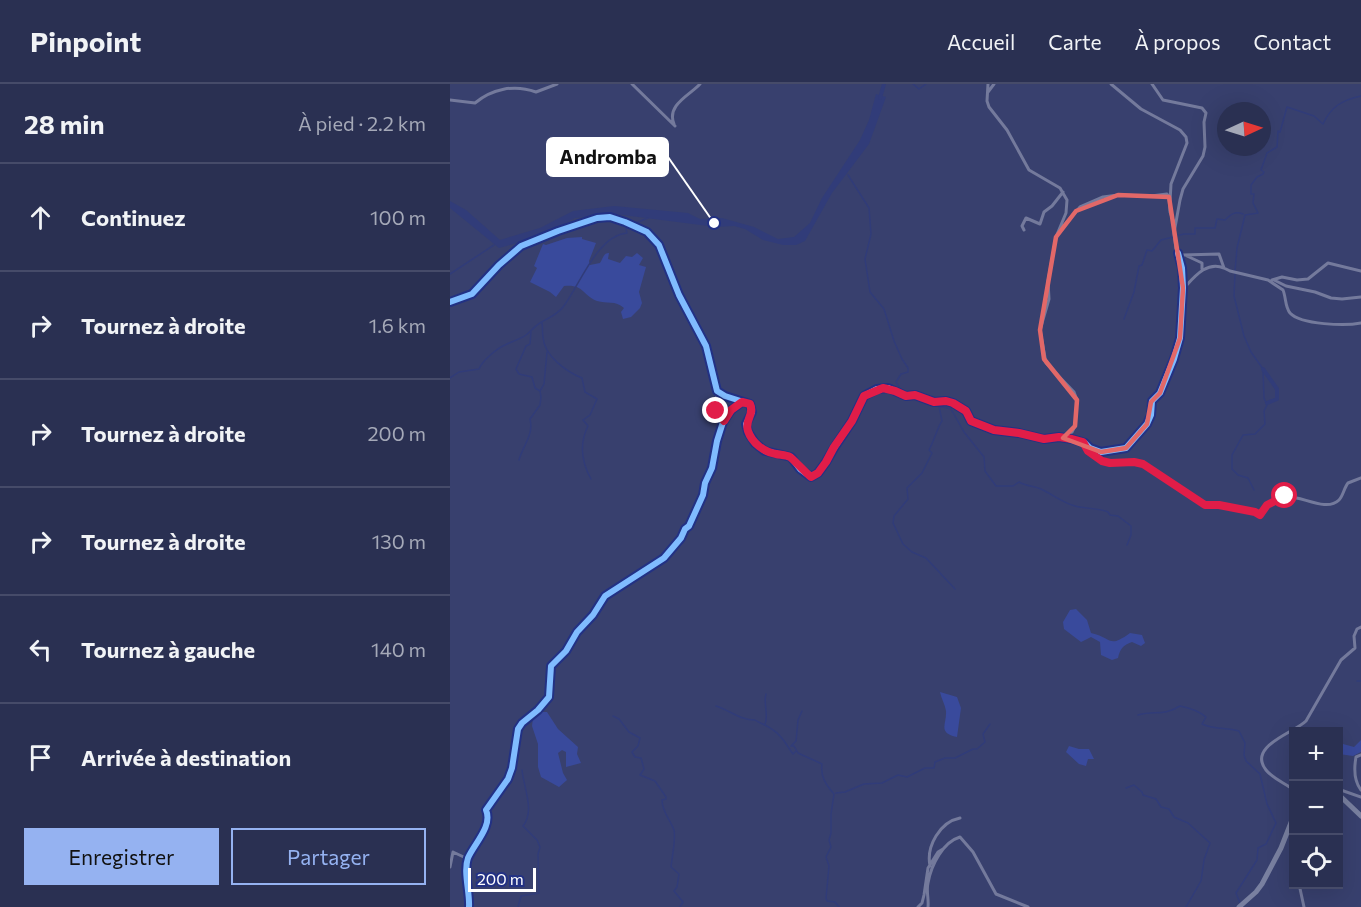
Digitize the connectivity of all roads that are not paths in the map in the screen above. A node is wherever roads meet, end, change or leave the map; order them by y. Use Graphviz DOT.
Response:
graph roads {
  1 [pos="557,84"];
  2 [pos="632,84"];
  3 [pos="700,84"];
  4 [pos="988,84"];
  5 [pos="994,84"];
  6 [pos="1111,84"];
  7 [pos="1152,84"];
  8 [pos="987,94"];
  9 [pos="450,100"];
  10 [pos="1063,192"];
  11 [pos="1170,202"];
  12 [pos="1175,226"];
  13 [pos="1024,230"];
  14 [pos="1058,231"];
  15 [pos="1178,253"];
  16 [pos="1186,255"];
  17 [pos="1224,268"];
  18 [pos="1202,271"];
  19 [pos="1361,271"];
  20 [pos="1268,280"];
  21 [pos="1274,280"];
  22 [pos="1183,288"];
  23 [pos="1361,297"];
  24 [pos="450,302"];
  25 [pos="1361,323"];
  26 [pos="717,391"];
  27 [pos="742,402"];
  28 [pos="724,421"];
  29 [pos="1062,438"];
  30 [pos="1083,442"];
  31 [pos="1361,477"];
  32 [pos="1361,627"];
  33 [pos="1361,754"];
  34 [pos="1289,787"];
  35 [pos="1361,790"];
  36 [pos="1343,793"];
  37 [pos="1343,797"];
  38 [pos="1361,797"];
  39 [pos="1361,816"];
  40 [pos="960,818"];
  41 [pos="1289,826"];
  42 [pos="943,849"];
  43 [pos="468,859"];
  44 [pos="930,866"];
  45 [pos="450,867"];
  46 [pos="1300,889"];
  47 [pos="469,907"];
  48 [pos="918,907"];
  49 [pos="928,907"];
  50 [pos="1028,907"];
  51 [pos="1239,907"];
  52 [pos="1304,907"];
  1 -- 9 [label="street"];
  2 -- 3 [label="street"];
  4 -- 8 [label="street"];
  5 -- 8 [label="street"];
  6 -- 11 [label="street"];
  7 -- 12 [label="street"];
  8 -- 10 [label="street"];
  10 -- 13 [label="street"];
  10 -- 14 [label="street"];
  11 -- 12 [label="street"];
  11 -- 14 [label="street"];
  12 -- 15 [label="street"];
  14 -- 29 [label="street"];
  15 -- 16 [label="street"];
  15 -- 22 [label="street"];
  16 -- 17 [label="street"];
  16 -- 18 [label="street"];
  17 -- 18 [label="street"];
  17 -- 20 [label="street"];
  18 -- 22 [label="street"];
  19 -- 21 [label="street"];
  20 -- 21 [label="street"];
  20 -- 25 [label="street"];
  21 -- 23 [label="street"];
  22 -- 30 [label="street"];
  24 -- 26 [label="street"];
  26 -- 27 [label="street"];
  26 -- 28 [label="street"];
  27 -- 28 [label="street"];
  27 -- 29 [label="street"];
  28 -- 43 [label="street"];
  29 -- 30 [label="street"];
  30 -- 31 [label="street"];
  32 -- 34 [label="street"];
  33 -- 35 [label="street"];
  36 -- 38 [label="street"];
  37 -- 39 [label="street"];
  40 -- 44 [label="street"];
  41 -- 51 [label="street"];
  42 -- 44 [label="street"];
  42 -- 49 [label="street"];
  42 -- 50 [label="street"];
  43 -- 45 [label="street"];
  43 -- 47 [label="street"];
  44 -- 48 [label="street"];
  46 -- 52 [label="street"];
}
